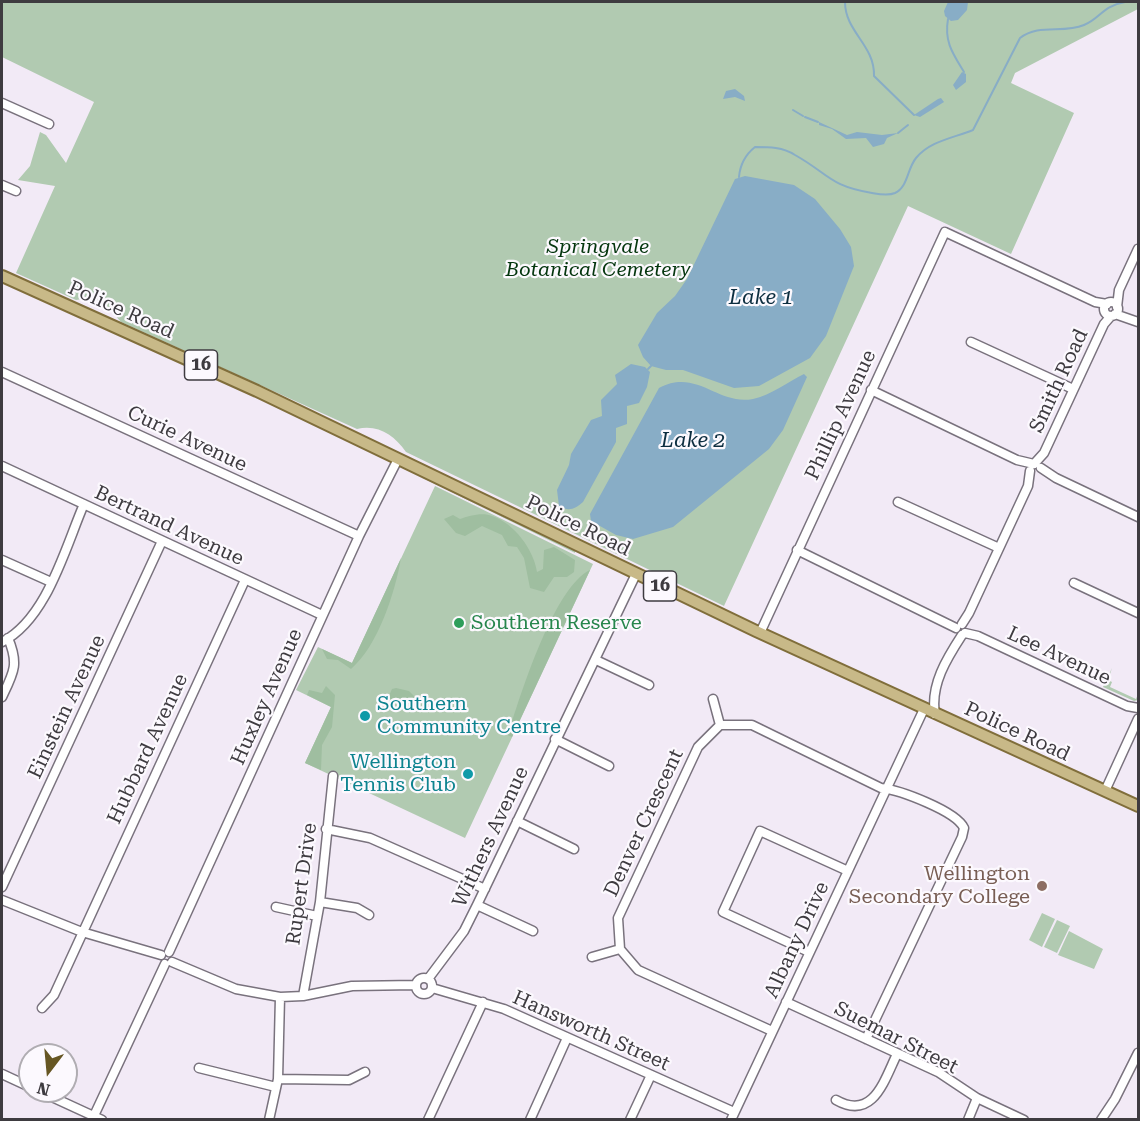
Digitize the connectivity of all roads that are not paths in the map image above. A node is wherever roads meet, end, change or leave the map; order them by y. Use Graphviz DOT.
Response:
graph roads {
  1 [pos="2,103"];
  2 [pos="49,124"];
  3 [pos="2,185"];
  4 [pos="16,191"];
  5 [pos="1138,249"];
  6 [pos="2,276"];
  7 [pos="1110,309"];
  8 [pos="1138,322"];
  9 [pos="971,342"];
  10 [pos="2,372"];
  11 [pos="1073,389"];
  12 [pos="870,392"];
  13 [pos="398,459"];
  14 [pos="2,466"];
  15 [pos="1036,469"];
  16 [pos="898,502"];
  17 [pos="84,504"];
  18 [pos="1138,517"];
  19 [pos="359,536"];
  20 [pos="162,541"];
  21 [pos="999,548"];
  22 [pos="796,552"];
  23 [pos="2,560"];
  24 [pos="636,574"];
  25 [pos="245,580"];
  26 [pos="51,582"];
  27 [pos="1074,583"];
  28 [pos="1138,613"];
  29 [pos="322,615"];
  30 [pos="962,629"];
  31 [pos="758,632"];
  32 [pos="5,640"];
  33 [pos="596,660"];
  34 [pos="938,679"];
  35 [pos="649,685"];
  36 [pos="2,697"];
  37 [pos="713,699"];
  38 [pos="1127,706"];
  39 [pos="1138,708"];
  40 [pos="924,709"];
  41 [pos="935,714"];
  42 [pos="1138,714"];
  43 [pos="1138,719"];
  44 [pos="720,725"];
  45 [pos="555,740"];
  46 [pos="609,766"];
  47 [pos="333,776"];
  48 [pos="886,788"];
  49 [pos="1105,791"];
  50 [pos="1138,807"];
  51 [pos="517,821"];
  52 [pos="326,829"];
  53 [pos="574,849"];
  54 [pos="848,871"];
  55 [pos="2,887"];
  56 [pos="485,889"];
  57 [pos="2,893"];
  58 [pos="2,900"];
  59 [pos="320,902"];
  60 [pos="477,905"];
  61 [pos="276,907"];
  62 [pos="369,915"];
  63 [pos="316,916"];
  64 [pos="533,931"];
  65 [pos="82,932"];
  66 [pos="620,949"];
  67 [pos="809,952"];
  68 [pos="165,953"];
  69 [pos="592,957"];
  70 [pos="169,963"];
  71 [pos="428,979"];
  72 [pos="416,985"];
  73 [pos="432,988"];
  74 [pos="303,996"];
  75 [pos="280,997"];
  76 [pos="483,1002"];
  77 [pos="786,1002"];
  78 [pos="42,1008"];
  79 [pos="772,1031"];
  80 [pos="567,1038"];
  81 [pos="866,1039"];
  82 [pos="1138,1053"];
  83 [pos="897,1054"];
  84 [pos="199,1068"];
  85 [pos="365,1072"];
  86 [pos="1134,1073"];
  87 [pos="2,1074"];
  88 [pos="651,1075"];
  89 [pos="18,1081"];
  90 [pos="277,1083"];
  91 [pos="978,1098"];
  92 [pos="836,1100"];
  93 [pos="64,1103"];
  94 [pos="732,1116"];
  95 [pos="96,1118"];
  96 [pos="269,1119"];
  97 [pos="428,1119"];
  98 [pos="530,1119"];
  99 [pos="630,1119"];
  100 [pos="968,1119"];
  101 [pos="1024,1119"];
  102 [pos="1101,1119"];
  1 -- 2 [label="street"];
  3 -- 4 [label="street"];
  5 -- 7 [label="street"];
  6 -- 13 [label="main road, Police Road / 16"];
  7 -- 8 [label="street"];
  7 -- 11 [label="street, Smith Road"];
  7 -- 12 [label="street, Phillip Avenue"];
  9 -- 11 [label="street"];
  10 -- 19 [label="street, Curie Avenue"];
  11 -- 15 [label="street, Smith Road"];
  12 -- 15 [label="street"];
  12 -- 22 [label="street, Phillip Avenue"];
  13 -- 19 [label="street, Huxley Avenue"];
  13 -- 24 [label="main road, Police Road / 16"];
  14 -- 17 [label="street, Bertrand Avenue"];
  15 -- 18 [label="street"];
  15 -- 21 [label="street"];
  16 -- 21 [label="street"];
  17 -- 20 [label="street, Bertrand Avenue"];
  17 -- 26 [label="street"];
  19 -- 29 [label="street, Huxley Avenue"];
  20 -- 25 [label="street, Bertrand Avenue"];
  20 -- 55 [label="street, Einstein Avenue"];
  21 -- 30 [label="street"];
  22 -- 30 [label="street, Lee Avenue"];
  22 -- 31 [label="street, Phillip Avenue"];
  23 -- 26 [label="street"];
  24 -- 31 [label="main road, Police Road / 16"];
  24 -- 33 [label="street, Withers Avenue"];
  25 -- 29 [label="street, Bertrand Avenue"];
  25 -- 65 [label="street, Hubbard Avenue"];
  26 -- 32 [label="street"];
  27 -- 28 [label="street"];
  29 -- 68 [label="street, Huxley Avenue"];
  30 -- 34 [label="street"];
  30 -- 38 [label="street, Lee Avenue"];
  31 -- 40 [label="main road, Police Road / 16"];
  32 -- 36 [label="street"];
  33 -- 35 [label="street"];
  33 -- 45 [label="street, Withers Avenue"];
  34 -- 40 [label="street"];
  34 -- 41 [label="street"];
  37 -- 44 [label="street"];
  38 -- 39 [label="street, Lee Avenue"];
  38 -- 42 [label="street, Lee Avenue"];
  40 -- 41 [label="main road, Police Road / 16"];
  40 -- 48 [label="street, Albany Drive"];
  41 -- 49 [label="main road, Police Road / 16"];
  43 -- 49 [label="street"];
  44 -- 48 [label="street"];
  44 -- 66 [label="street, Denver Crescent"];
  45 -- 46 [label="street"];
  45 -- 51 [label="street, Withers Avenue"];
  47 -- 52 [label="street, Rupert Drive"];
  48 -- 54 [label="street, Albany Drive"];
  48 -- 81 [label="street"];
  49 -- 50 [label="main road, Police Road / 16"];
  51 -- 53 [label="street"];
  51 -- 56 [label="street, Withers Avenue"];
  52 -- 56 [label="street"];
  52 -- 59 [label="street, Rupert Drive"];
  54 -- 67 [label="street, Albany Drive"];
  54 -- 67 [label="street"];
  56 -- 60 [label="street, Withers Avenue"];
  57 -- 58 [label="street"];
  58 -- 65 [label="street"];
  59 -- 62 [label="street"];
  59 -- 63 [label="street, Rupert Drive"];
  60 -- 64 [label="street"];
  60 -- 71 [label="street, Withers Avenue"];
  61 -- 63 [label="street"];
  63 -- 74 [label="street, Rupert Drive"];
  65 -- 68 [label="street"];
  65 -- 78 [label="street, Hubbard Avenue"];
  66 -- 69 [label="street"];
  66 -- 79 [label="street"];
  67 -- 77 [label="street, Albany Drive"];
  68 -- 70 [label="street"];
  70 -- 75 [label="street"];
  70 -- 95 [label="street"];
  71 -- 72 [label="street"];
  71 -- 73 [label="street"];
  72 -- 73 [label="street"];
  72 -- 74 [label="street"];
  73 -- 76 [label="street, Hansworth Street"];
  74 -- 75 [label="street"];
  75 -- 90 [label="street"];
  76 -- 80 [label="street, Hansworth Street"];
  76 -- 97 [label="street"];
  77 -- 79 [label="street, Albany Drive"];
  77 -- 81 [label="street, Suemar Street"];
  79 -- 94 [label="street, Albany Drive"];
  80 -- 88 [label="street, Hansworth Street"];
  80 -- 98 [label="street"];
  81 -- 83 [label="street, Suemar Street"];
  82 -- 86 [label="street"];
  83 -- 91 [label="street, Suemar Street"];
  83 -- 92 [label="street"];
  84 -- 90 [label="street"];
  85 -- 90 [label="street"];
  86 -- 102 [label="street"];
  87 -- 89 [label="street"];
  88 -- 94 [label="street, Hansworth Street"];
  88 -- 99 [label="street"];
  90 -- 96 [label="street"];
  91 -- 100 [label="street"];
  91 -- 101 [label="street, Suemar Street"];
  93 -- 95 [label="street"];
}
